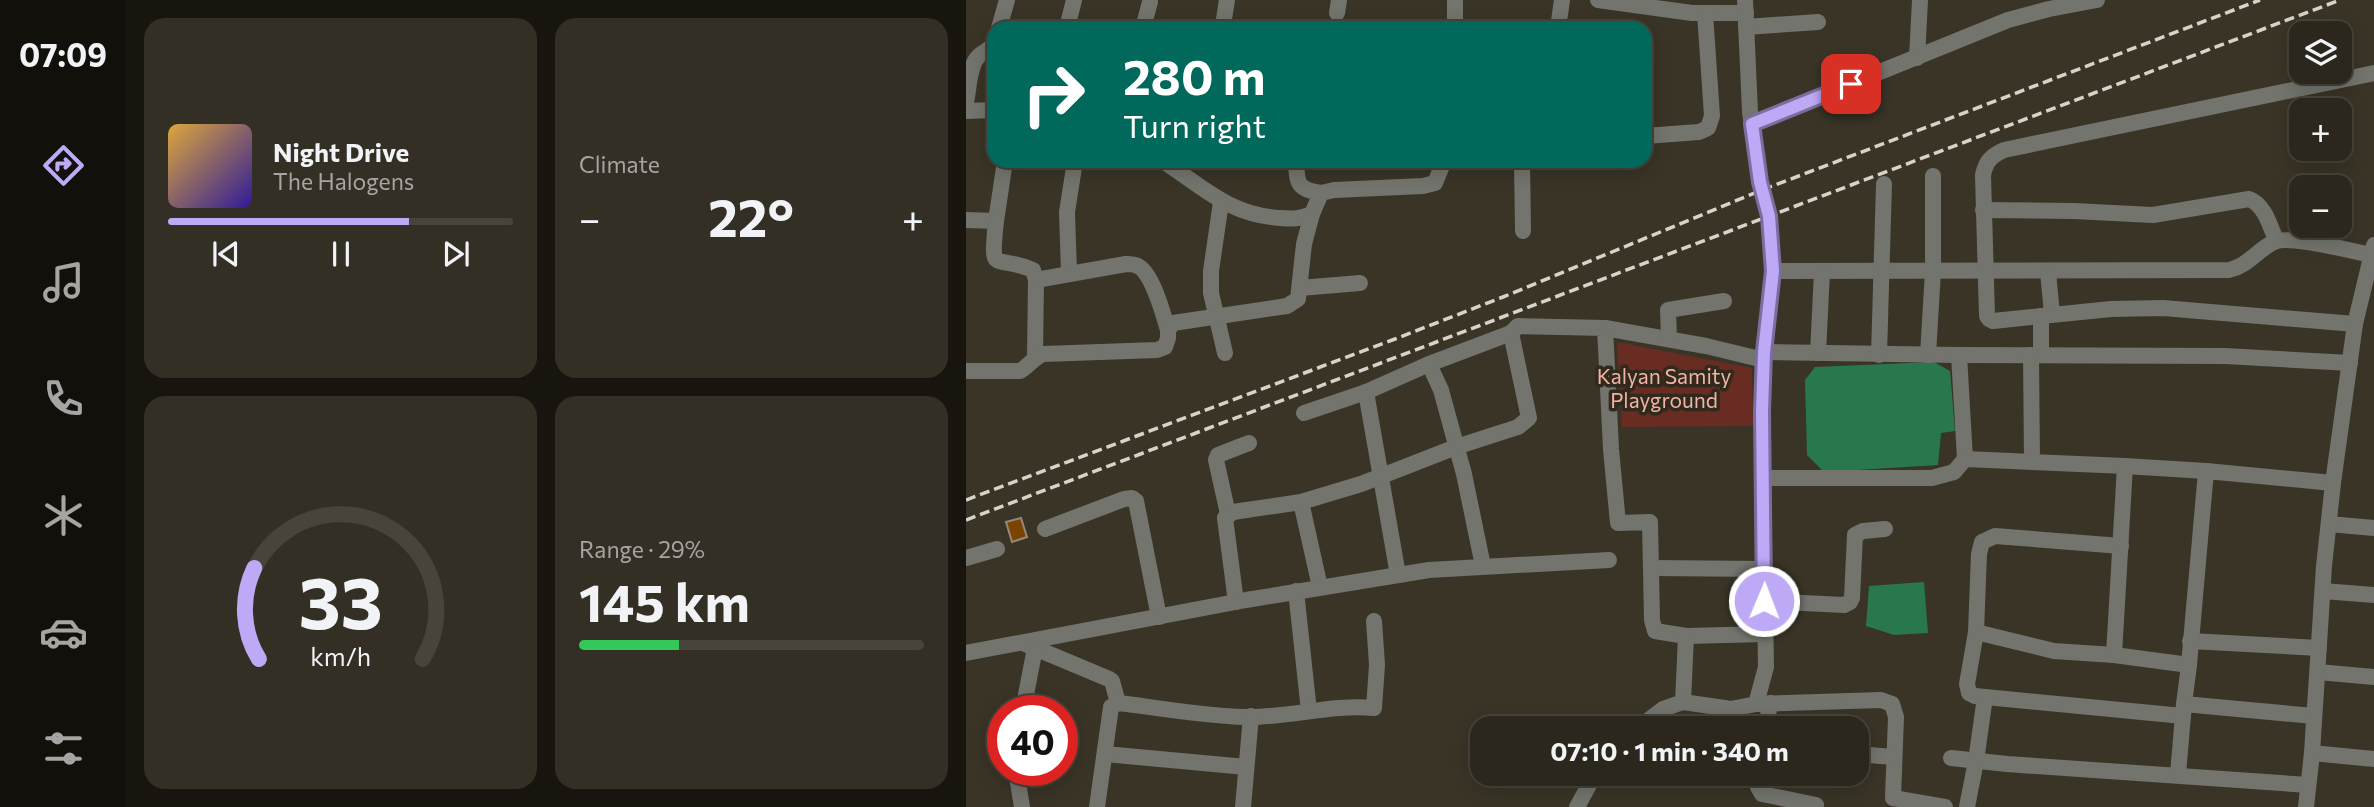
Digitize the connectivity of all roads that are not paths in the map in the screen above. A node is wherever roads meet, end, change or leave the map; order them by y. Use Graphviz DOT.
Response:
graph roads {
  1 [pos="1007,0"];
  2 [pos="1074,0"];
  3 [pos="1227,0"];
  4 [pos="1455,0"];
  5 [pos="1562,0"];
  6 [pos="1598,0"];
  7 [pos="1920,0"];
  8 [pos="2094,0"];
  9 [pos="1150,2"];
  10 [pos="1630,2"];
  11 [pos="1705,13"];
  12 [pos="1746,13"];
  13 [pos="1224,19"];
  14 [pos="1001,21"];
  15 [pos="1069,21"];
  16 [pos="1145,21"];
  17 [pos="1455,21"];
  18 [pos="1559,21"];
  19 [pos="1818,22"];
  20 [pos="987,51"];
  21 [pos="1917,58"];
  22 [pos="2374,73"];
  23 [pos="966,102"];
  24 [pos="987,110"];
  25 [pos="966,111"];
  26 [pos="1752,124"];
  27 [pos="1652,135"];
  28 [pos="1004,168"];
  29 [pos="1074,168"];
  30 [pos="1182,168"];
  31 [pos="1297,168"];
  32 [pos="1441,168"];
  33 [pos="1522,168"];
  34 [pos="1933,176"];
  35 [pos="1884,184"];
  36 [pos="1321,192"];
  37 [pos="1222,202"];
  38 [pos="1983,210"];
  39 [pos="1312,214"];
  40 [pos="966,220"];
  41 [pos="996,221"];
  42 [pos="1523,231"];
  43 [pos="2276,240"];
  44 [pos="2372,250"];
  45 [pos="1881,270"];
  46 [pos="1773,271"];
  47 [pos="1933,271"];
  48 [pos="1986,271"];
  49 [pos="1822,272"];
  50 [pos="2048,272"];
  51 [pos="1069,273"];
  52 [pos="1037,279"];
  53 [pos="1360,283"];
  54 [pos="1300,288"];
  55 [pos="1724,301"];
  56 [pos="1215,315"];
  57 [pos="2047,315"];
  58 [pos="2355,324"];
  59 [pos="1605,328"];
  60 [pos="1168,330"];
  61 [pos="1511,333"];
  62 [pos="1669,339"];
  63 [pos="1225,354"];
  64 [pos="1818,354"];
  65 [pos="1879,355"];
  66 [pos="1928,355"];
  67 [pos="1959,355"];
  68 [pos="2036,355"];
  69 [pos="1764,356"];
  70 [pos="1035,357"];
  71 [pos="2350,363"];
  72 [pos="1429,364"];
  73 [pos="966,371"];
  74 [pos="1366,393"];
  75 [pos="1304,413"];
  76 [pos="1249,443"];
  77 [pos="1456,447"];
  78 [pos="1965,459"];
  79 [pos="2032,461"];
  80 [pos="2125,466"];
  81 [pos="2206,471"];
  82 [pos="1381,476"];
  83 [pos="1763,478"];
  84 [pos="2333,483"];
  85 [pos="1301,502"];
  86 [pos="1228,514"];
  87 [pos="2329,524"];
  88 [pos="2374,528"];
  89 [pos="1045,529"];
  90 [pos="1885,529"];
  91 [pos="2120,546"];
  92 [pos="997,550"];
  93 [pos="966,558"];
  94 [pos="1609,560"];
  95 [pos="1483,566"];
  96 [pos="1651,568"];
  97 [pos="1765,569"];
  98 [pos="1398,575"];
  99 [pos="1320,587"];
  100 [pos="2323,591"];
  101 [pos="1296,592"];
  102 [pos="2374,594"];
  103 [pos="1236,601"];
  104 [pos="1764,601"];
  105 [pos="1159,617"];
  106 [pos="1374,621"];
  107 [pos="1976,632"];
  108 [pos="1766,635"];
  109 [pos="1686,636"];
  110 [pos="2190,641"];
  111 [pos="1028,645"];
  112 [pos="2319,648"];
  113 [pos="966,651"];
  114 [pos="2115,655"];
  115 [pos="2189,665"];
  116 [pos="2318,672"];
  117 [pos="2374,677"];
  118 [pos="1024,695"];
  119 [pos="1985,698"];
  120 [pos="1683,702"];
  121 [pos="1118,703"];
  122 [pos="1763,703"];
  123 [pos="2184,710"];
  124 [pos="1309,712"];
  125 [pos="1251,716"];
  126 [pos="1654,716"];
  127 [pos="1765,716"];
  128 [pos="2314,716"];
  129 [pos="2312,753"];
  130 [pos="1105,754"];
  131 [pos="1869,755"];
  132 [pos="1894,757"];
  133 [pos="1951,758"];
  134 [pos="2374,759"];
  135 [pos="1976,761"];
  136 [pos="1247,767"];
  137 [pos="2178,775"];
  138 [pos="2308,785"];
  139 [pos="1019,786"];
  140 [pos="1588,786"];
  141 [pos="1758,786"];
  142 [pos="1816,805"];
  143 [pos="1022,807"];
  144 [pos="1098,807"];
  145 [pos="1243,807"];
  146 [pos="1577,807"];
  147 [pos="1945,807"];
  148 [pos="1967,807"];
  149 [pos="2306,807"];
  1 -- 14 [label="street"];
  2 -- 15 [label="street"];
  3 -- 13 [label="street"];
  4 -- 17 [label="street"];
  5 -- 18 [label="street"];
  6 -- 10 [label="street"];
  7 -- 21 [label="street"];
  8 -- 21 [label="street"];
  9 -- 16 [label="street"];
  10 -- 11 [label="street"];
  11 -- 12 [label="street"];
  11 -- 27 [label="street"];
  12 -- 19 [label="street"];
  12 -- 26 [label="street"];
  20 -- 23 [label="street"];
  21 -- 26 [label="street"];
  22 -- 38 [label="street"];
  24 -- 25 [label="street"];
  26 -- 46 [label="street"];
  28 -- 41 [label="street"];
  29 -- 51 [label="street"];
  30 -- 37 [label="street"];
  31 -- 36 [label="street"];
  32 -- 36 [label="street"];
  33 -- 42 [label="street"];
  34 -- 47 [label="street"];
  35 -- 45 [label="street"];
  36 -- 39 [label="street"];
  37 -- 39 [label="street"];
  37 -- 56 [label="street"];
  38 -- 43 [label="street"];
  38 -- 48 [label="street"];
  39 -- 54 [label="street"];
  40 -- 41 [label="street"];
  41 -- 52 [label="street"];
  43 -- 44 [label="street"];
  43 -- 50 [label="street"];
  44 -- 58 [label="street"];
  45 -- 47 [label="street"];
  45 -- 49 [label="street"];
  45 -- 65 [label="street"];
  46 -- 49 [label="street"];
  46 -- 69 [label="street"];
  47 -- 48 [label="street"];
  47 -- 66 [label="street"];
  48 -- 50 [label="street"];
  48 -- 57 [label="street"];
  49 -- 64 [label="street"];
  50 -- 57 [label="street"];
  51 -- 52 [label="street"];
  51 -- 60 [label="street"];
  52 -- 70 [label="street"];
  53 -- 54 [label="street"];
  54 -- 56 [label="street"];
  55 -- 62 [label="street"];
  56 -- 60 [label="street"];
  56 -- 63 [label="street"];
  57 -- 58 [label="street"];
  57 -- 68 [label="street"];
  58 -- 71 [label="street"];
  59 -- 61 [label="street"];
  59 -- 62 [label="street"];
  59 -- 96 [label="street"];
  60 -- 70 [label="street"];
  61 -- 72 [label="street"];
  61 -- 77 [label="street"];
  62 -- 69 [label="street"];
  64 -- 65 [label="street"];
  64 -- 69 [label="street"];
  65 -- 66 [label="street"];
  66 -- 67 [label="street"];
  67 -- 68 [label="street"];
  67 -- 78 [label="street"];
  68 -- 71 [label="street"];
  68 -- 79 [label="street"];
  69 -- 83 [label="street"];
  70 -- 73 [label="street"];
  71 -- 84 [label="street"];
  72 -- 74 [label="street"];
  72 -- 77 [label="street"];
  74 -- 75 [label="street"];
  74 -- 82 [label="street"];
  76 -- 86 [label="street"];
  77 -- 82 [label="street"];
  77 -- 95 [label="street"];
  78 -- 79 [label="street"];
  78 -- 83 [label="street"];
  79 -- 80 [label="street"];
  80 -- 81 [label="street"];
  80 -- 91 [label="street"];
  81 -- 84 [label="street"];
  81 -- 110 [label="street"];
  82 -- 85 [label="street"];
  82 -- 98 [label="street"];
  83 -- 97 [label="street"];
  84 -- 87 [label="street"];
  85 -- 86 [label="street"];
  85 -- 99 [label="street"];
  86 -- 103 [label="street"];
  87 -- 88 [label="street"];
  87 -- 100 [label="street"];
  89 -- 105 [label="street"];
  90 -- 104 [label="street"];
  91 -- 107 [label="street"];
  91 -- 114 [label="street"];
  92 -- 93 [label="street"];
  94 -- 95 [label="street"];
  95 -- 98 [label="street"];
  96 -- 97 [label="street"];
  96 -- 109 [label="street"];
  97 -- 104 [label="street"];
  98 -- 99 [label="street"];
  99 -- 101 [label="street"];
  100 -- 102 [label="street"];
  100 -- 112 [label="street"];
  101 -- 103 [label="street"];
  101 -- 124 [label="street"];
  103 -- 105 [label="street"];
  104 -- 108 [label="street"];
  105 -- 111 [label="street"];
  106 -- 124 [label="street"];
  107 -- 114 [label="street"];
  107 -- 119 [label="street"];
  108 -- 109 [label="street"];
  108 -- 122 [label="street"];
  109 -- 120 [label="street"];
  110 -- 112 [label="street"];
  110 -- 115 [label="street"];
  111 -- 113 [label="street"];
  111 -- 118 [label="street"];
  111 -- 121 [label="street"];
  112 -- 116 [label="street"];
  114 -- 115 [label="street"];
  115 -- 123 [label="street"];
  116 -- 117 [label="street"];
  116 -- 128 [label="street"];
  119 -- 123 [label="street"];
  119 -- 135 [label="street"];
  120 -- 122 [label="street"];
  120 -- 126 [label="street"];
  121 -- 125 [label="street"];
  121 -- 130 [label="street"];
  122 -- 127 [label="street"];
  122 -- 132 [label="street"];
  123 -- 128 [label="street"];
  123 -- 137 [label="street"];
  124 -- 125 [label="street"];
  125 -- 136 [label="street"];
  128 -- 129 [label="street"];
  129 -- 134 [label="street"];
  129 -- 138 [label="street"];
  130 -- 136 [label="street"];
  130 -- 144 [label="street"];
  131 -- 132 [label="street"];
  132 -- 147 [label="street"];
  133 -- 135 [label="street"];
  135 -- 137 [label="street"];
  135 -- 148 [label="street"];
  136 -- 145 [label="street"];
  137 -- 138 [label="street"];
  138 -- 149 [label="street"];
  139 -- 143 [label="street"];
  140 -- 146 [label="street"];
  141 -- 142 [label="street"];
}
